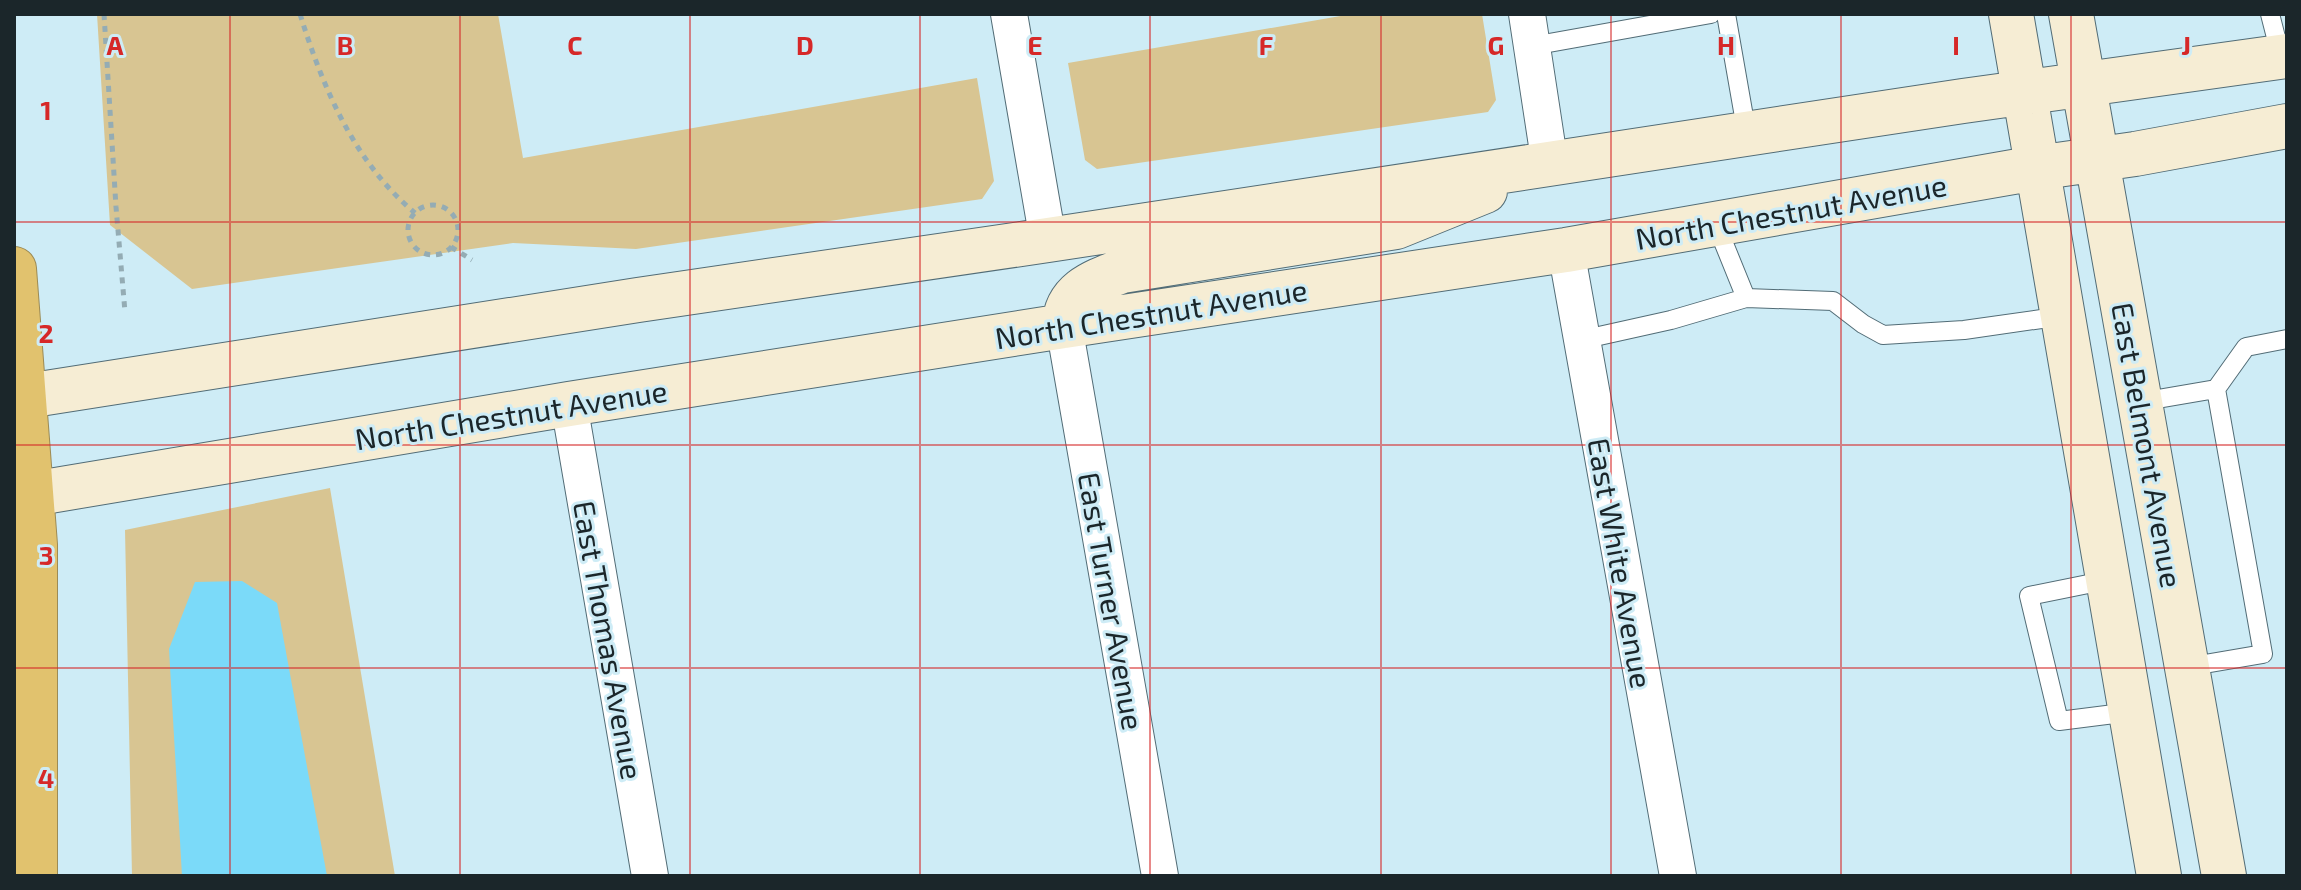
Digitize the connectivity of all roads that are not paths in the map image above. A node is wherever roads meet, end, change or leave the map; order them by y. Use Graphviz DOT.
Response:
graph roads {
  1 [pos="1009,14"];
  2 [pos="1711,14"];
  3 [pos="1726,14"];
  4 [pos="2011,14"];
  5 [pos="2071,14"];
  6 [pos="2270,14"];
  7 [pos="1530,30"];
  8 [pos="2284,56"];
  9 [pos="2084,85"];
  10 [pos="2023,93"];
  11 [pos="2287,126"];
  12 [pos="1747,134"];
  13 [pos="2098,159"];
  14 [pos="1550,165"];
  15 [pos="2036,168"];
  16 [pos="1716,224"];
  17 [pos="1048,240"];
  18 [pos="1566,250"];
  19 [pos="14,269"];
  20 [pos="1746,298"];
  21 [pos="2062,316"];
  22 [pos="1064,326"];
  23 [pos="2287,339"];
  24 [pos="1581,340"];
  25 [pos="2216,389"];
  26 [pos="18,397"];
  27 [pos="2140,402"];
  28 [pos="569,404"];
  29 [pos="22,495"];
  30 [pos="2108,580"];
  31 [pos="2187,667"];
  32 [pos="2130,712"];
  33 [pos="35,876"];
  34 [pos="650,876"];
  35 [pos="1160,876"];
  36 [pos="1678,876"];
  37 [pos="2159,876"];
  38 [pos="2224,876"];
  1 -- 17 [label="street"];
  2 -- 7 [label="lane"];
  3 -- 12 [label="lane"];
  4 -- 10 [label="main road, East Belmont Avenue"];
  5 -- 9 [label="main road, East Belmont Avenue"];
  6 -- 8 [label="lane"];
  7 -- 14 [label="street"];
  8 -- 9 [label="main road"];
  9 -- 10 [label="main road"];
  9 -- 13 [label="main road, East Belmont Avenue"];
  10 -- 12 [label="main road"];
  10 -- 15 [label="main road, East Belmont Avenue"];
  11 -- 13 [label="main road, North Chestnut Avenue"];
  12 -- 14 [label="main road"];
  13 -- 15 [label="main road, North Chestnut Avenue"];
  13 -- 27 [label="main road, East Belmont Avenue"];
  14 -- 17 [label="main road"];
  14 -- 22 [label="main road"];
  15 -- 16 [label="main road, North Chestnut Avenue"];
  15 -- 21 [label="main road, East Belmont Avenue"];
  16 -- 18 [label="main road, North Chestnut Avenue"];
  16 -- 20 [label="lane"];
  17 -- 26 [label="main road"];
  18 -- 22 [label="main road, North Chestnut Avenue"];
  18 -- 24 [label="street, East White Avenue"];
  19 -- 26 [label="highway"];
  20 -- 21 [label="lane"];
  20 -- 24 [label="lane"];
  21 -- 30 [label="main road, East Belmont Avenue"];
  22 -- 28 [label="main road, North Chestnut Avenue"];
  22 -- 35 [label="street, East Turner Avenue"];
  23 -- 25 [label="lane"];
  24 -- 36 [label="street, East White Avenue"];
  25 -- 27 [label="lane"];
  25 -- 31 [label="lane"];
  26 -- 29 [label="highway"];
  27 -- 31 [label="main road, East Belmont Avenue"];
  28 -- 29 [label="main road, North Chestnut Avenue"];
  28 -- 34 [label="street, East Thomas Avenue"];
  29 -- 33 [label="highway"];
  30 -- 32 [label="main road, East Belmont Avenue"];
  30 -- 32 [label="lane"];
  31 -- 38 [label="main road, East Belmont Avenue"];
  32 -- 37 [label="main road, East Belmont Avenue"];
}
